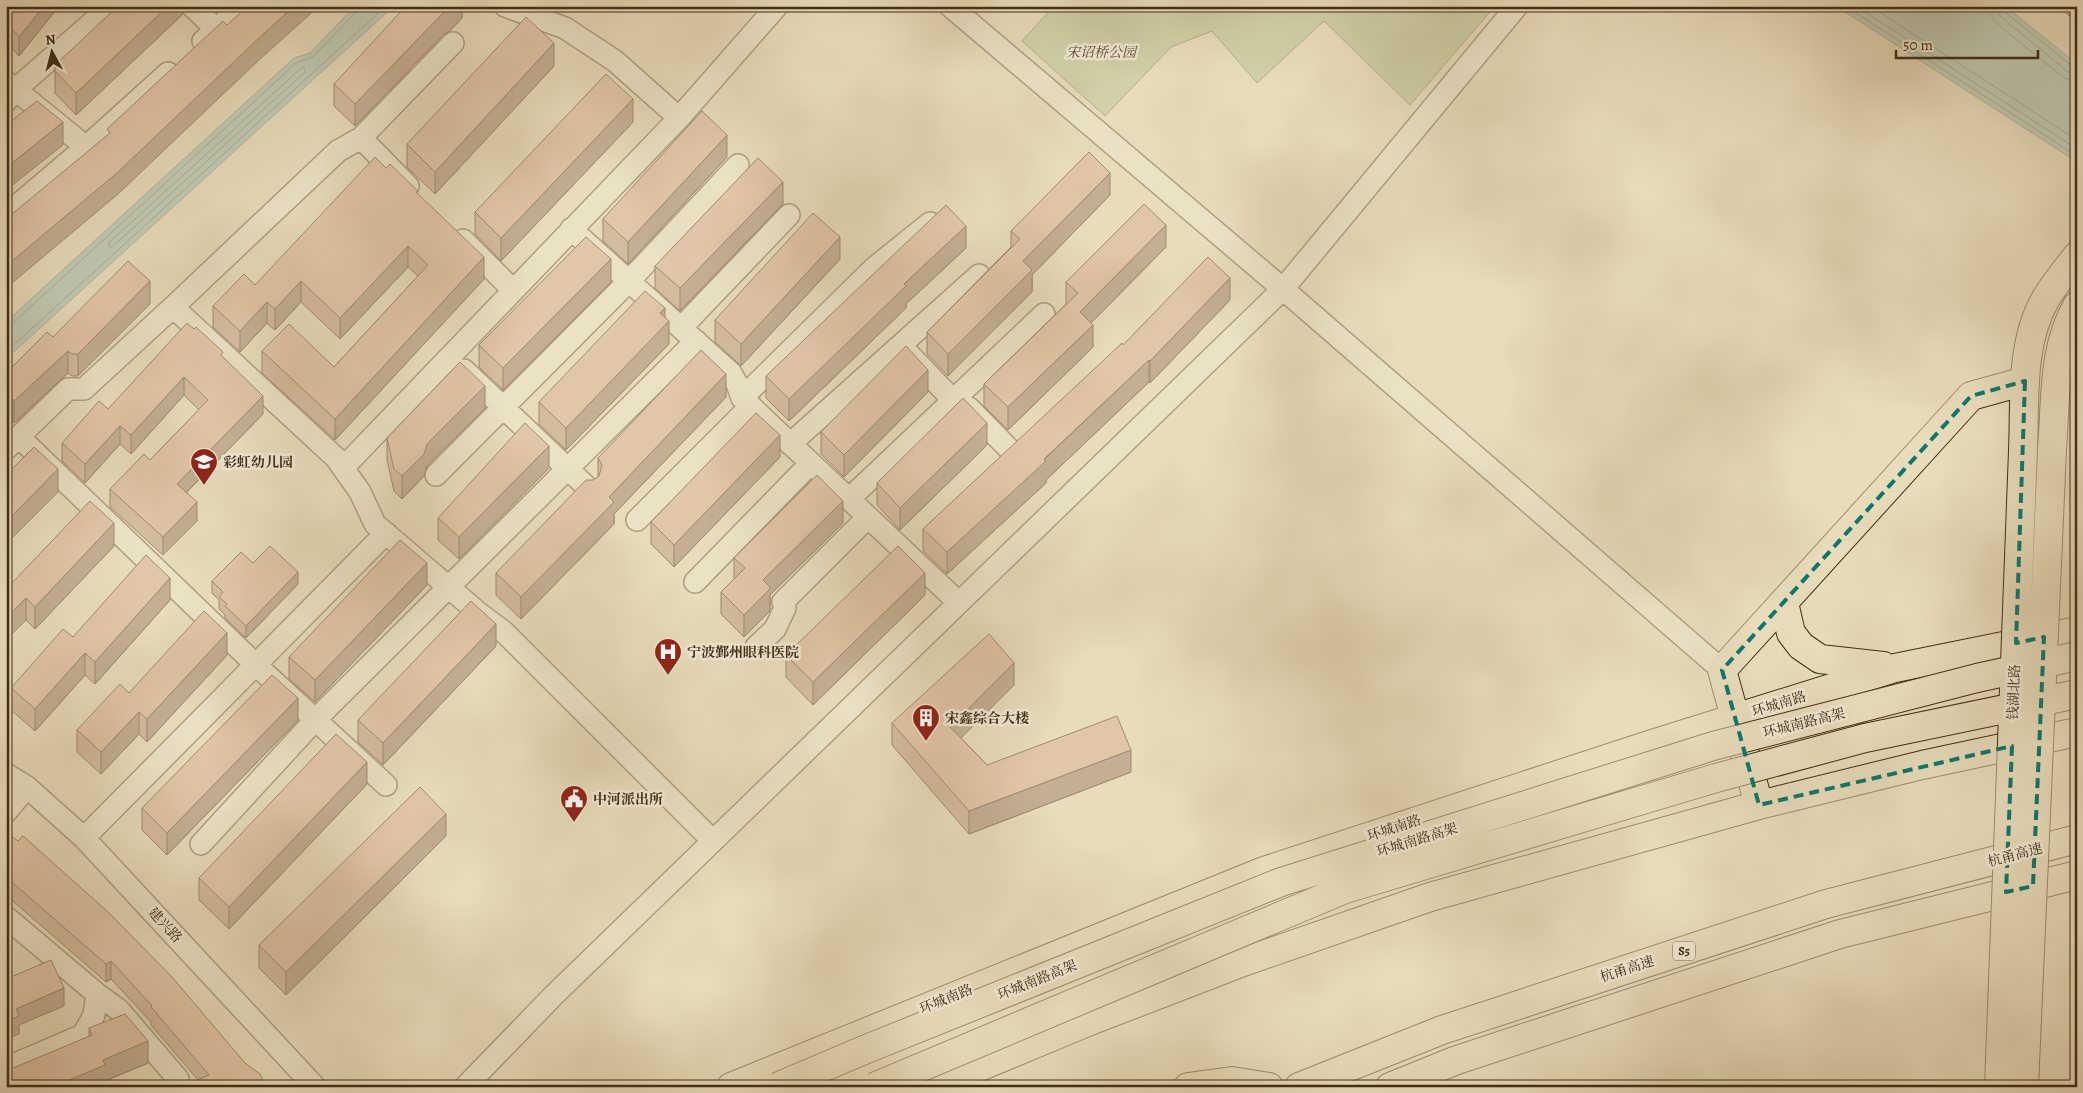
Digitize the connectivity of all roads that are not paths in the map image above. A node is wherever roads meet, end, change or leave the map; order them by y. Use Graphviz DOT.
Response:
graph roads {
  1 [pos="111,6"];
  2 [pos="192,6"];
  3 [pos="242,6"];
  4 [pos="505,6"];
  5 [pos="777,6"];
  6 [pos="950,6"];
  7 [pos="1517,6"];
  8 [pos="216,29"];
  9 [pos="453,43"];
  10 [pos="10,91"];
  11 [pos="679,118"];
  12 [pos="360,138"];
  13 [pos="86,147"];
  14 [pos="738,165"];
  15 [pos="423,200"];
  16 [pos="6,215"];
  17 [pos="789,215"];
  18 [pos="937,217"];
  19 [pos="451,228"];
  20 [pos="571,229"];
  21 [pos="2077,256"];
  22 [pos="979,275"];
  23 [pos="629,281"];
  24 [pos="1283,289"];
  25 [pos="513,290"];
  26 [pos="173,307"];
  27 [pos="1044,314"];
  28 [pos="2072,314"];
  29 [pos="688,334"];
  30 [pos="901,345"];
  31 [pos="449,356"];
  32 [pos="2067,373"];
  33 [pos="2025,381"];
  34 [pos="953,400"];
  35 [pos="746,402"];
  36 [pos="504,408"];
  37 [pos="12,443"];
  38 [pos="790,444"];
  39 [pos="1010,450"];
  40 [pos="811,463"];
  41 [pos="343,468"];
  42 [pos="568,469"];
  43 [pos="436,475"];
  44 [pos="590,490"];
  45 [pos="849,499"];
  46 [pos="868,517"];
  47 [pos="637,520"];
  48 [pos="386,533"];
  49 [pos="695,582"];
  50 [pos="449,588"];
  51 [pos="958,602"];
  52 [pos="1784,603"];
  53 [pos="2077,630"];
  54 [pos="756,647"];
  55 [pos="2077,656"];
  56 [pos="256,665"];
  57 [pos="1895,668"];
  58 [pos="1722,670"];
  59 [pos="2077,694"];
  60 [pos="1736,717"];
  61 [pos="315,720"];
  62 [pos="2077,732"];
  63 [pos="6,774"];
  64 [pos="386,785"];
  65 [pos="27,787"];
  66 [pos="1759,804"];
  67 [pos="6,812"];
  68 [pos="84,838"];
  69 [pos="2077,839"];
  70 [pos="713,841"];
  71 [pos="201,844"];
  72 [pos="2077,875"];
  73 [pos="6,917"];
  74 [pos="97,994"];
  75 [pos="6,1068"];
  76 [pos="178,1087"];
  77 [pos="315,1087"];
  78 [pos="465,1087"];
  79 [pos="732,1087"];
  80 [pos="777,1087"];
  81 [pos="874,1087"];
  82 [pos="932,1087"];
  83 [pos="1188,1087"];
  84 [pos="1269,1087"];
  85 [pos="1299,1087"];
  86 [pos="1390,1087"];
  87 [pos="1999,1087"];
  88 [pos="2024,1087"];
  1 -- 10 [label="street"];
  2 -- 8 [label="street"];
  3 -- 8 [label="street"];
  4 -- 11 [label="street"];
  5 -- 11 [label="street"];
  6 -- 24 [label="street"];
  7 -- 24 [label="street"];
  8 -- 13 [label="street"];
  9 -- 12 [label="street"];
  10 -- 13 [label="street"];
  11 -- 20 [label="street"];
  12 -- 15 [label="street"];
  12 -- 26 [label="street"];
  13 -- 16 [label="street"];
  14 -- 23 [label="street"];
  17 -- 29 [label="street"];
  18 -- 35 [label="street"];
  19 -- 25 [label="street"];
  20 -- 23 [label="street"];
  20 -- 25 [label="street"];
  21 -- 33 [label="main road, 钱湖北路"];
  22 -- 30 [label="street"];
  23 -- 29 [label="street"];
  23 -- 36 [label="street"];
  24 -- 51 [label="street"];
  24 -- 58 [label="street"];
  25 -- 31 [label="street"];
  26 -- 37 [label="street"];
  26 -- 41 [label="street"];
  27 -- 34 [label="street"];
  28 -- 32 [label="main road, 钱湖北路"];
  29 -- 35 [label="street"];
  29 -- 42 [label="street"];
  30 -- 34 [label="street"];
  30 -- 38 [label="street"];
  31 -- 36 [label="street"];
  31 -- 41 [label="street"];
  32 -- 88 [label="main road, 钱湖北路, bridge"];
  33 -- 52 [label="main road"];
  33 -- 87 [label="main road, 钱湖北路, bridge"];
  34 -- 39 [label="street"];
  34 -- 45 [label="street"];
  35 -- 38 [label="street"];
  35 -- 47 [label="street"];
  36 -- 42 [label="street"];
  36 -- 43 [label="street"];
  37 -- 56 [label="street"];
  38 -- 40 [label="street"];
  40 -- 45 [label="street"];
  40 -- 49 [label="street"];
  41 -- 48 [label="street"];
  42 -- 44 [label="street"];
  42 -- 50 [label="street"];
  45 -- 46 [label="street"];
  46 -- 51 [label="street"];
  46 -- 54 [label="street"];
  48 -- 50 [label="street"];
  48 -- 56 [label="street"];
  50 -- 61 [label="street"];
  50 -- 70 [label="street"];
  51 -- 70 [label="street"];
  52 -- 57 [label="main road"];
  52 -- 58 [label="main road"];
  53 -- 57 [label="main road, 环城南路"];
  55 -- 80 [label="main road, 环城南路高架, bridge"];
  56 -- 61 [label="street"];
  56 -- 68 [label="street"];
  57 -- 60 [label="main road, 环城南路"];
  58 -- 60 [label="main road"];
  59 -- 81 [label="main road, 环城南路高架, bridge"];
  60 -- 66 [label="main road"];
  60 -- 79 [label="main road, 环城南路"];
  61 -- 64 [label="street"];
  61 -- 71 [label="street"];
  62 -- 66 [label="main road"];
  63 -- 65 [label="street, 建兴路"];
  65 -- 67 [label="street"];
  65 -- 68 [label="street, 建兴路"];
  66 -- 82 [label="main road"];
  68 -- 77 [label="street, 建兴路"];
  69 -- 85 [label="main road, 杭甬高速 / S5"];
  70 -- 78 [label="street"];
  72 -- 86 [label="main road, S5"];
  73 -- 74 [label="street"];
  74 -- 75 [label="street"];
  74 -- 76 [label="street"];
  83 -- 84 [label="main road"];
}
